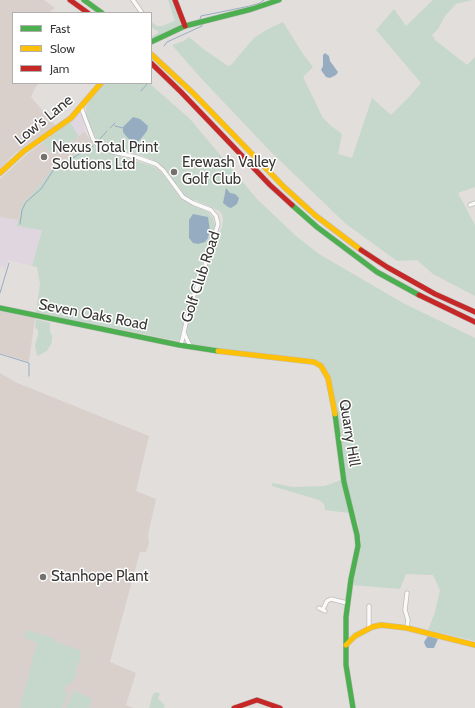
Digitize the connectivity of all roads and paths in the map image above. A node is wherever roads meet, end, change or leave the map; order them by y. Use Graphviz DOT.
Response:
graph roads {
  1 [pos="70,0"];
  2 [pos="84,0"];
  3 [pos="133,0"];
  4 [pos="176,0"];
  5 [pos="278,0"];
  6 [pos="87,12"];
  7 [pos="101,12"];
  8 [pos="141,12"];
  9 [pos="185,26"];
  10 [pos="152,42"];
  11 [pos="152,55"];
  12 [pos="152,64"];
  13 [pos="100,84"];
  14 [pos="81,107"];
  15 [pos="0,173"];
  16 [pos="475,203"];
  17 [pos="470,205"];
  18 [pos="0,308"];
  19 [pos="475,312"];
  20 [pos="475,322"];
  21 [pos="183,332"];
  22 [pos="181,345"];
  23 [pos="190,346"];
  24 [pos="402,596"];
  25 [pos="347,603"];
  26 [pos="369,606"];
  27 [pos="322,609"];
  28 [pos="406,628"];
  29 [pos="369,629"];
  30 [pos="346,630"];
  31 [pos="355,636"];
  32 [pos="346,644"];
  33 [pos="475,645"];
  34 [pos="234,708"];
  35 [pos="280,708"];
  36 [pos="353,708"];
  1 -- 6 [label="main road"];
  2 -- 7 [label="main road"];
  3 -- 8 [label="street"];
  4 -- 9 [label="main road"];
  5 -- 9 [label="main road"];
  9 -- 10 [label="main road"];
  11 -- 19 [label="main road"];
  12 -- 20 [label="main road"];
  13 -- 14 [label="main road, Low's Lane"];
  14 -- 15 [label="main road, Low's Lane"];
  14 -- 21 [label="street, Golf Club Road"];
  16 -- 17 [label="street"];
  18 -- 22 [label="main road, Seven Oaks Road"];
  21 -- 22 [label="street, Golf Club Road"];
  21 -- 23 [label="street, Golf Club Road"];
  22 -- 23 [label="main road, Quarry Hill"];
  23 -- 25 [label="main road, Quarry Hill"];
  24 -- 28 [label="street"];
  25 -- 27 [label="street"];
  25 -- 30 [label="main road, Quarry Hill"];
  26 -- 29 [label="street"];
  28 -- 29 [label="main road"];
  28 -- 33 [label="main road"];
  29 -- 31 [label="main road"];
  30 -- 31 [label="main road"];
  30 -- 32 [label="main road, Quarry Hill"];
  31 -- 32 [label="main road"];
  32 -- 36 [label="main road, Quarry Hill"];
  34 -- 35 [label="main road"];
}
